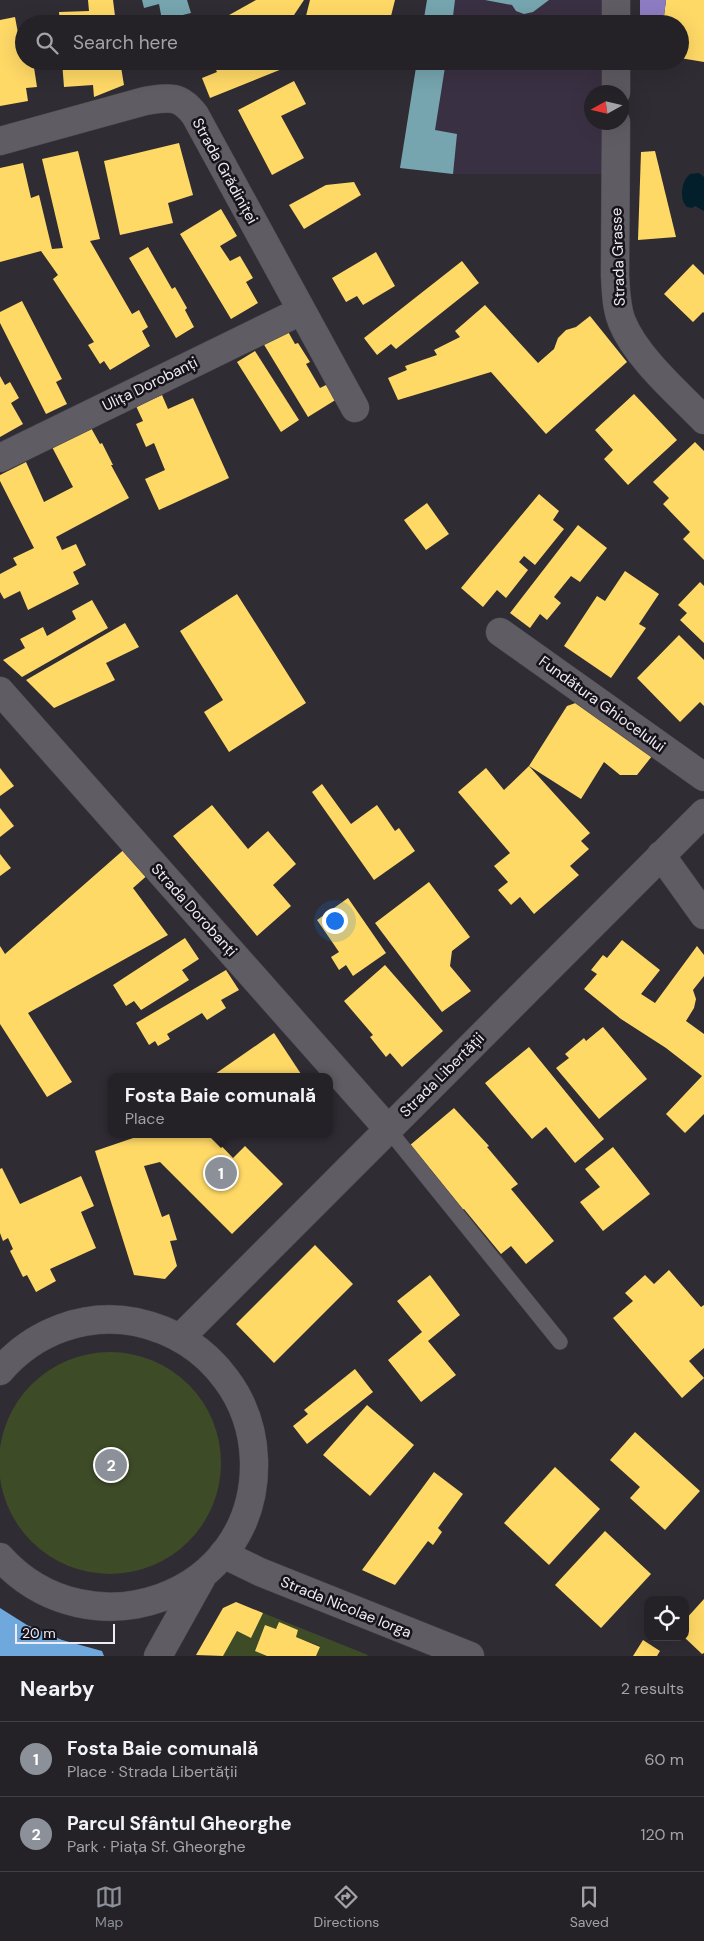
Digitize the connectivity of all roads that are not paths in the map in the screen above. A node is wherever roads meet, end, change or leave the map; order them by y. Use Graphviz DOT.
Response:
graph roads {
  1 [pos="616,0"];
  2 [pos="616,15"];
  3 [pos="616,70"];
  4 [pos="616,85"];
  5 [pos="616,130"];
  6 [pos="0,141"];
  7 [pos="301,311"];
  8 [pos="355,408"];
  9 [pos="704,420"];
  10 [pos="0,458"];
  11 [pos="500,632"];
  12 [pos="0,691"];
  13 [pos="704,777"];
  14 [pos="704,813"];
  15 [pos="661,855"];
  16 [pos="704,915"];
  17 [pos="388,1129"];
  18 [pos="180,1338"];
  19 [pos="560,1342"];
  20 [pos="0,1371"];
  21 [pos="223,1554"];
  22 [pos="0,1557"];
  23 [pos="204,1574"];
  24 [pos="158,1656"];
  25 [pos="470,1656"];
  1 -- 2 [label="street"];
  3 -- 4 [label="street"];
  5 -- 9 [label="street, Strada Grasse"];
  6 -- 7 [label="street, Strada Grădiniței"];
  7 -- 8 [label="street, Strada Grădiniței"];
  7 -- 10 [label="street, Ulița Dorobanți"];
  11 -- 13 [label="street, Fundătura Ghiocelului"];
  12 -- 17 [label="street, Strada Dorobanți"];
  14 -- 15 [label="street, Strada Libertății"];
  15 -- 16 [label="street"];
  15 -- 17 [label="street, Strada Libertății"];
  17 -- 18 [label="street, Strada Libertății"];
  17 -- 19 [label="lane"];
  18 -- 20 [label="street"];
  18 -- 21 [label="street"];
  21 -- 23 [label="street"];
  21 -- 25 [label="street, Strada Nicolae Iorga"];
  22 -- 23 [label="street"];
  23 -- 24 [label="street"];
}
